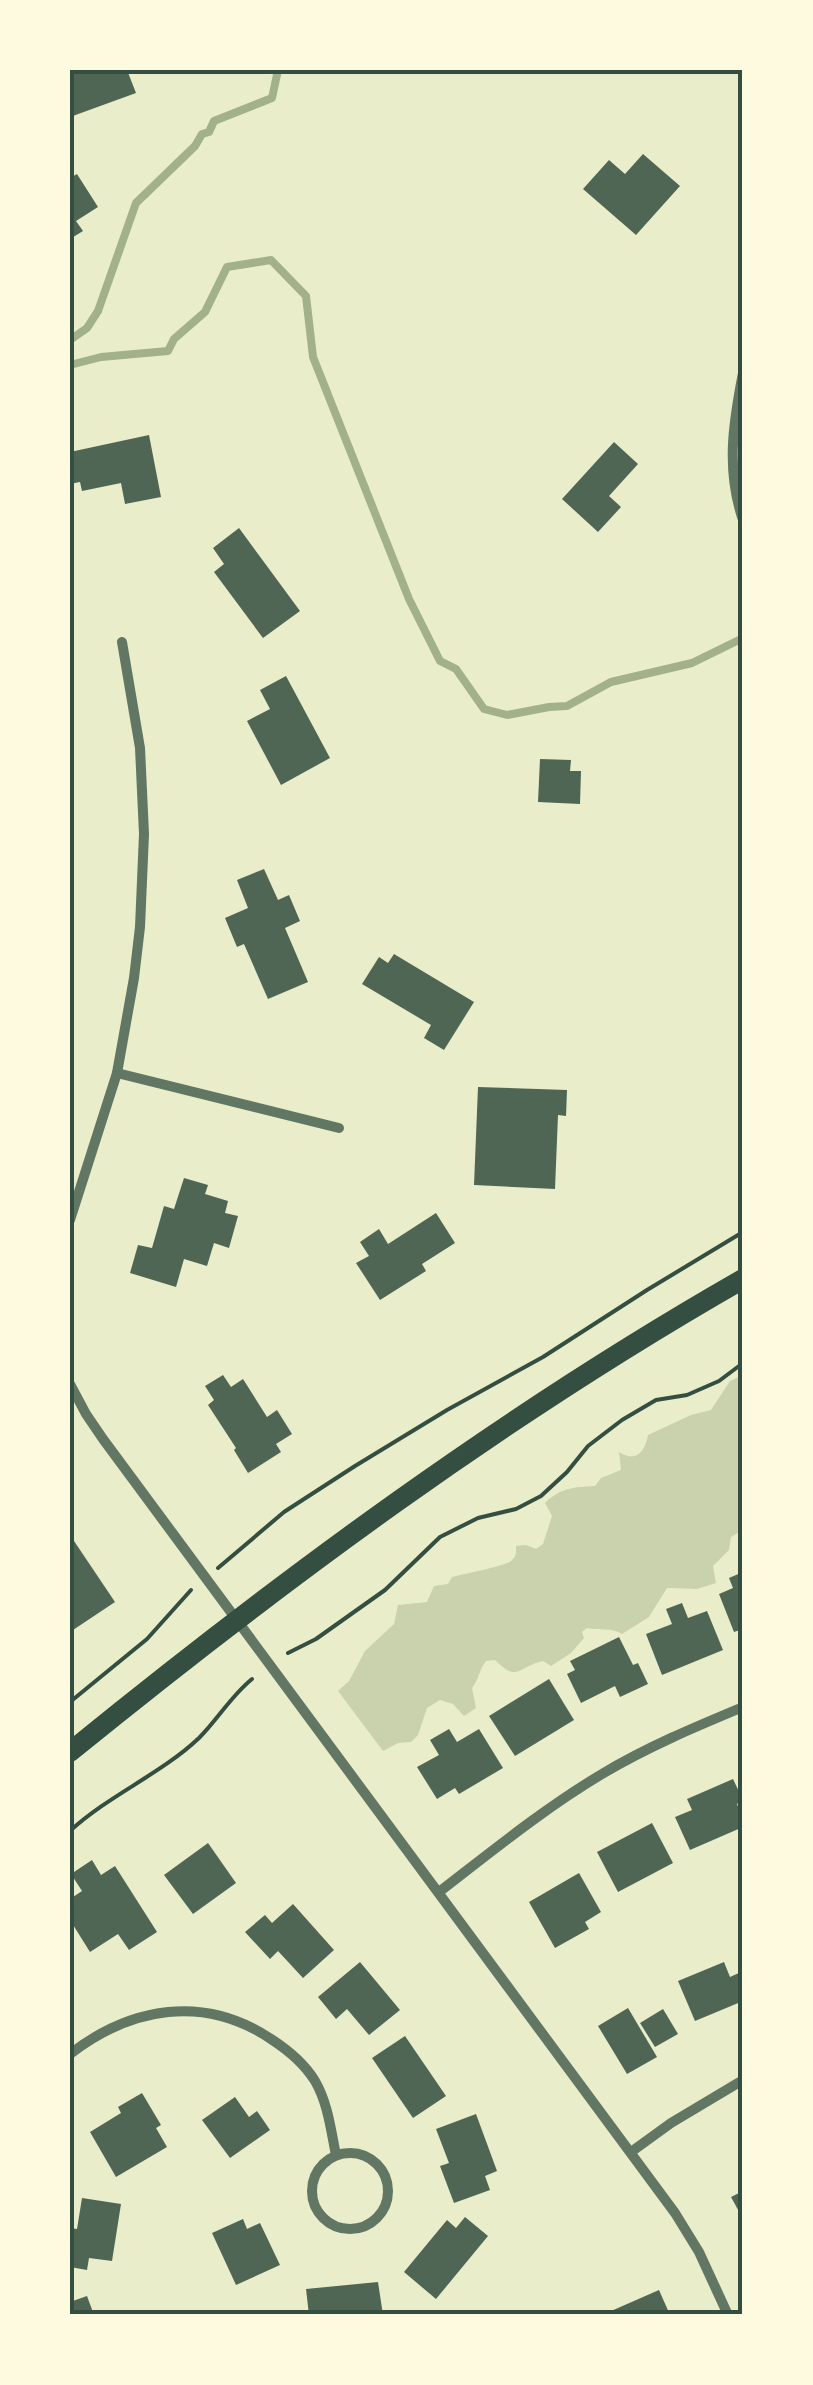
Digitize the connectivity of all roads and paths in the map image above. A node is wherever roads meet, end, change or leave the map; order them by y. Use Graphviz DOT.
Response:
graph roads {
  1 [pos="743,373"];
  2 [pos="743,520"];
  3 [pos="122,642"];
  4 [pos="117,1072"];
  5 [pos="339,1128"];
  6 [pos="70,1220"];
  7 [pos="743,1232"];
  8 [pos="743,1279"];
  9 [pos="743,1364"];
  10 [pos="70,1384"];
  11 [pos="206,1578"];
  12 [pos="236,1620"];
  13 [pos="288,1653"];
  14 [pos="252,1679"];
  15 [pos="70,1702"];
  16 [pos="743,1707"];
  17 [pos="70,1752"];
  18 [pos="70,1831"];
  19 [pos="439,1892"];
  20 [pos="70,2054"];
  21 [pos="743,2080"];
  22 [pos="631,2152"];
  23 [pos="336,2155"];
  24 [pos="728,2315"];
  1 -- 2 [label="street"];
  3 -- 4 [label="street"];
  4 -- 5 [label="street"];
  4 -- 6 [label="street"];
  7 -- 11 [label="path"];
  8 -- 12 [label="main road"];
  9 -- 13 [label="path"];
  10 -- 11 [label="street"];
  11 -- 12 [label="street"];
  11 -- 15 [label="path"];
  12 -- 17 [label="main road"];
  12 -- 19 [label="street"];
  14 -- 18 [label="path"];
  16 -- 19 [label="street"];
  19 -- 22 [label="street"];
  20 -- 23 [label="street"];
  21 -- 22 [label="street"];
  22 -- 24 [label="street"];
  23 -- 23 [label="street"];
}
